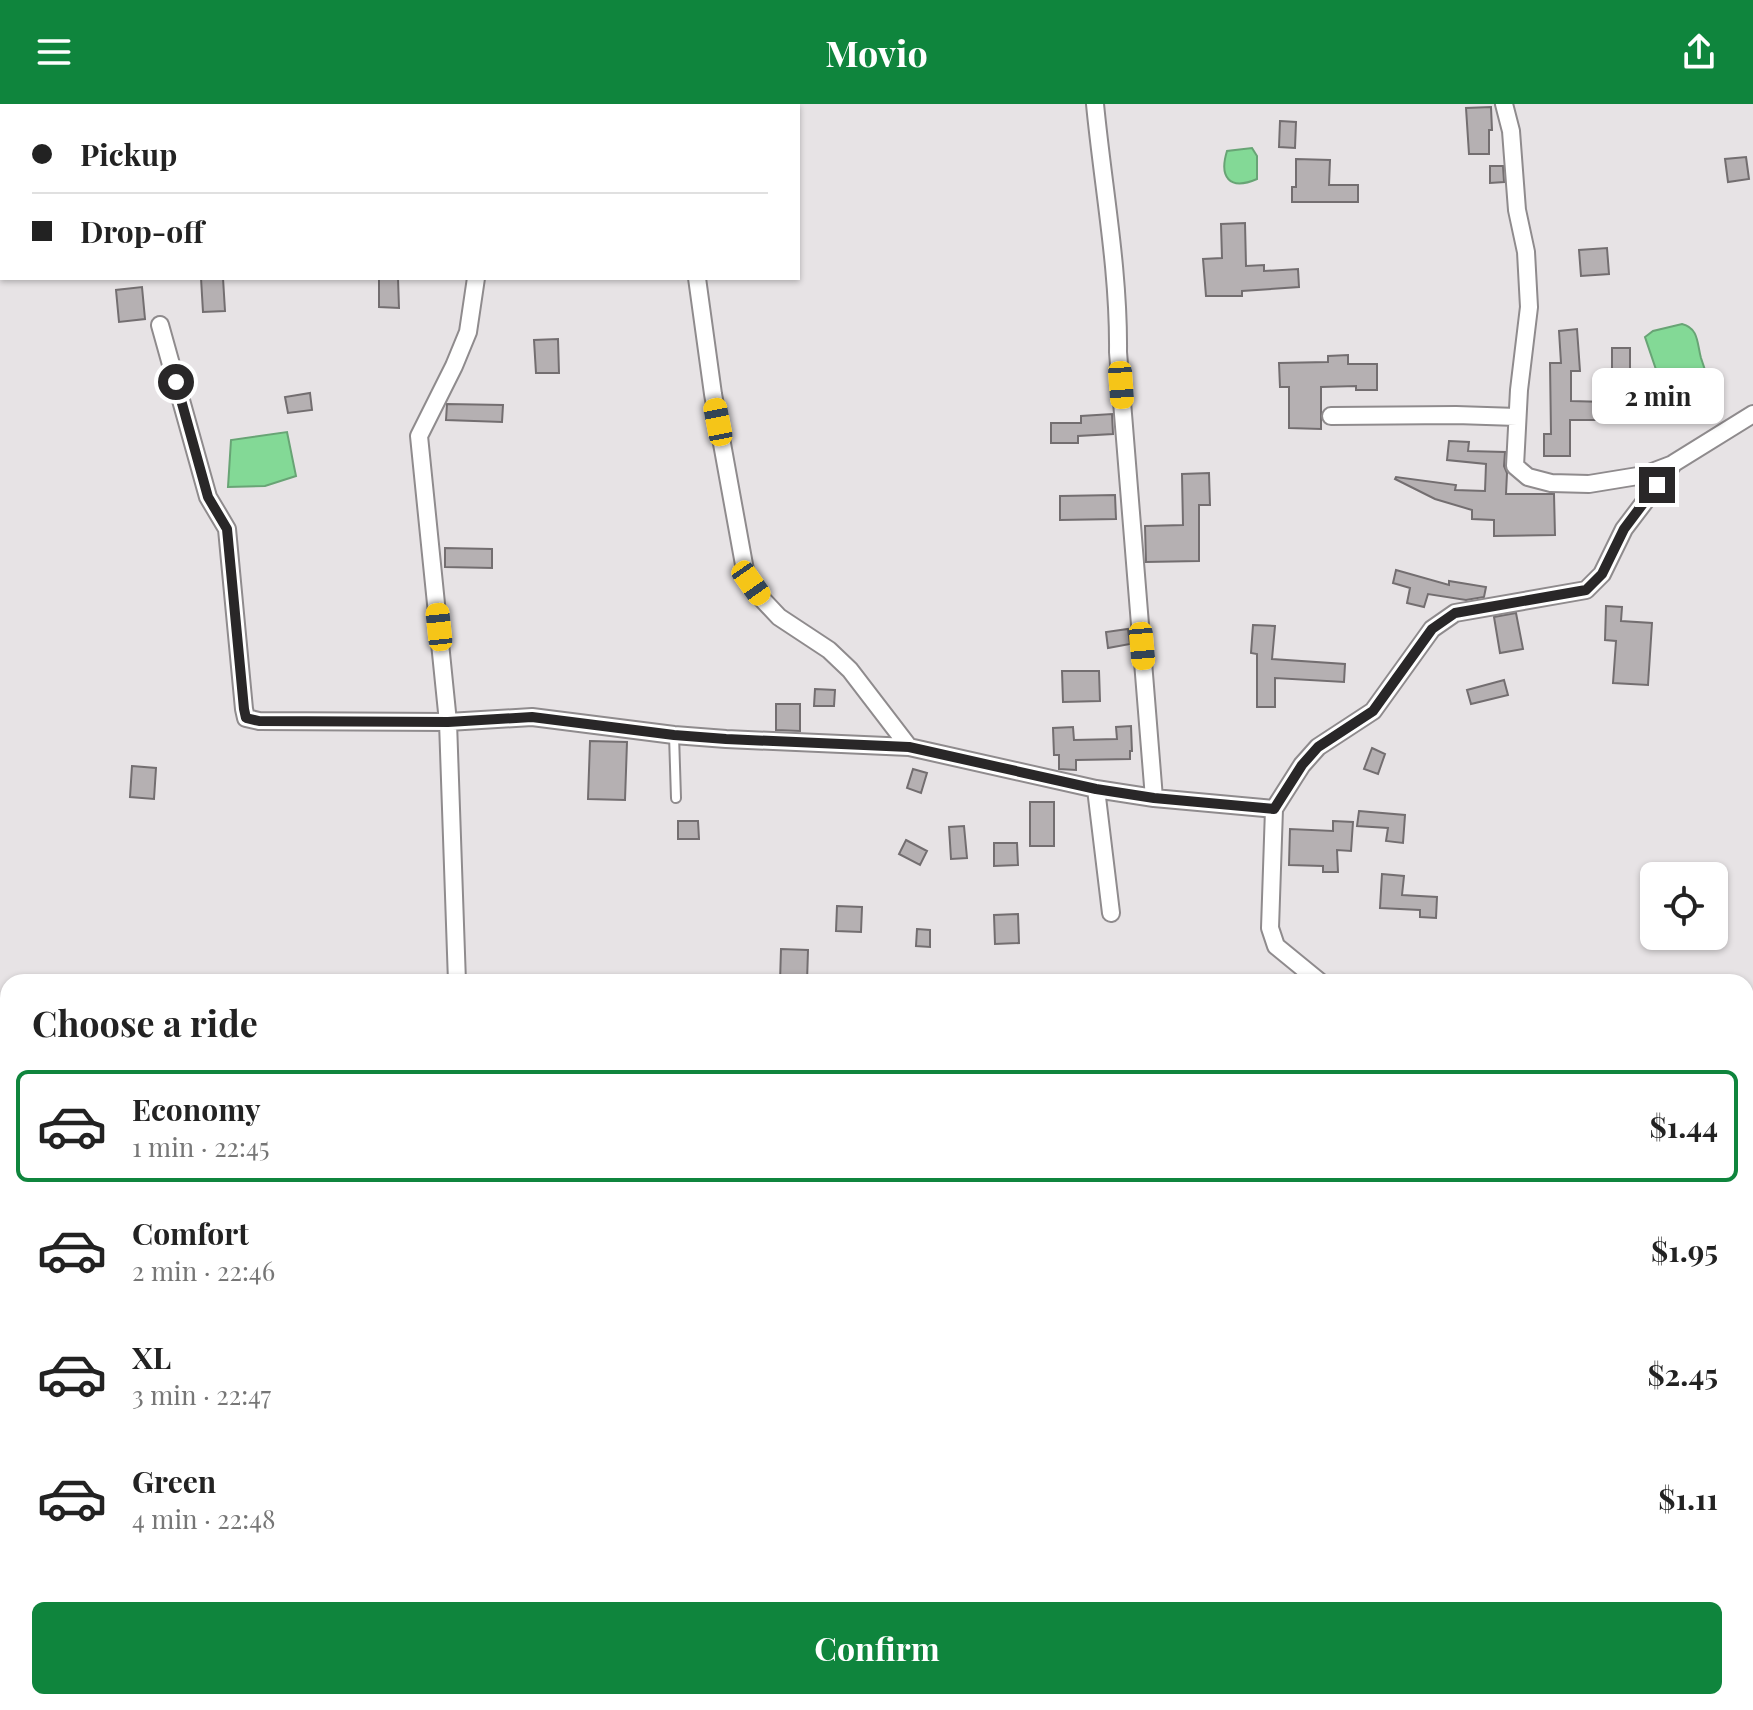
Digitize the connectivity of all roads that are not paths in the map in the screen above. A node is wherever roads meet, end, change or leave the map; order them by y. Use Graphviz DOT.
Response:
graph roads {
  1 [pos="1095,104"];
  2 [pos="1504,104"];
  3 [pos="476,280"];
  4 [pos="697,280"];
  5 [pos="160,325"];
  6 [pos="1753,414"];
  7 [pos="1331,416"];
  8 [pos="1517,417"];
  9 [pos="1674,463"];
  10 [pos="448,722"];
  11 [pos="674,735"];
  12 [pos="909,747"];
  13 [pos="1096,789"];
  14 [pos="676,798"];
  15 [pos="1154,798"];
  16 [pos="1274,809"];
  17 [pos="1111,913"];
  18 [pos="457,974"];
  19 [pos="1310,974"];
  1 -- 15 [label="street"];
  2 -- 8 [label="street"];
  3 -- 10 [label="street"];
  4 -- 12 [label="street"];
  5 -- 10 [label="street"];
  6 -- 9 [label="street"];
  7 -- 8 [label="street"];
  8 -- 9 [label="street"];
  9 -- 16 [label="street"];
  10 -- 11 [label="street"];
  10 -- 18 [label="street"];
  11 -- 12 [label="street"];
  11 -- 14 [label="lane"];
  12 -- 13 [label="street"];
  13 -- 15 [label="street"];
  13 -- 17 [label="street"];
  15 -- 16 [label="street"];
  16 -- 19 [label="street"];
}
